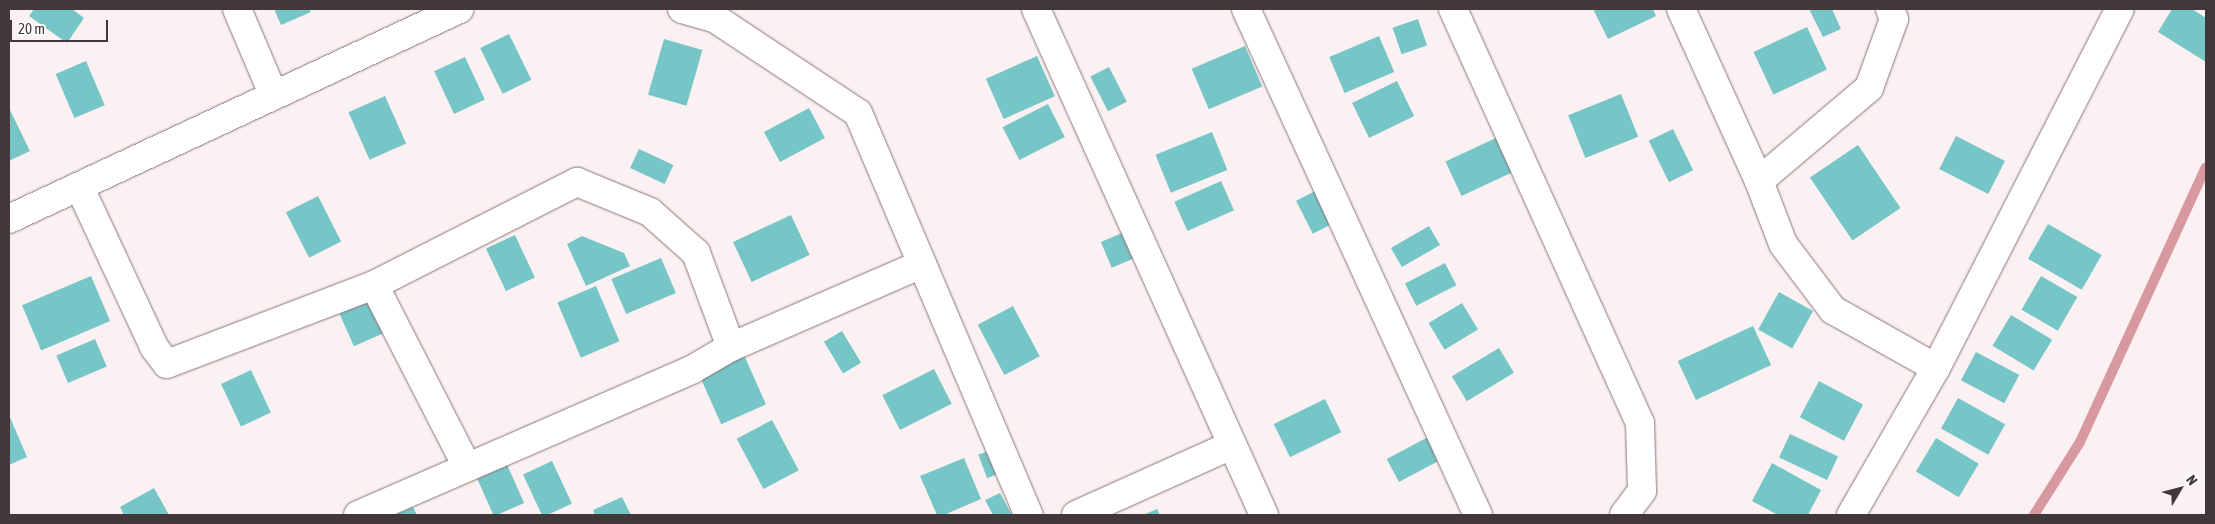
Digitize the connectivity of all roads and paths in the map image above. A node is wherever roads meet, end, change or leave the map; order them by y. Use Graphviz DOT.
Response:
graph roads {
  1 [pos="237,9"];
  2 [pos="460,9"];
  3 [pos="682,9"];
  4 [pos="1036,9"];
  5 [pos="1246,9"];
  6 [pos="1453,9"];
  7 [pos="1681,9"];
  8 [pos="1890,9"];
  9 [pos="2120,9"];
  10 [pos="718,14"];
  11 [pos="273,94"];
  12 [pos="1759,182"];
  13 [pos="80,188"];
  14 [pos="9,219"];
  15 [pos="922,264"];
  16 [pos="374,285"];
  17 [pos="731,347"];
  18 [pos="1936,368"];
  19 [pos="1232,445"];
  20 [pos="466,465"];
  21 [pos="358,515"];
  22 [pos="1029,515"];
  23 [pos="1076,515"];
  24 [pos="1264,515"];
  25 [pos="1478,515"];
  26 [pos="1624,515"];
  27 [pos="1851,515"];
  1 -- 11 [label="street"];
  2 -- 11 [label="street"];
  3 -- 10 [label="street"];
  4 -- 19 [label="street"];
  5 -- 25 [label="street"];
  6 -- 26 [label="street"];
  7 -- 12 [label="street"];
  8 -- 12 [label="street"];
  9 -- 18 [label="street"];
  10 -- 15 [label="street"];
  11 -- 13 [label="street"];
  12 -- 18 [label="street"];
  13 -- 14 [label="street"];
  13 -- 16 [label="street"];
  15 -- 17 [label="street"];
  15 -- 22 [label="street"];
  16 -- 17 [label="street"];
  16 -- 20 [label="street"];
  17 -- 20 [label="street"];
  18 -- 27 [label="street"];
  19 -- 23 [label="street"];
  19 -- 24 [label="street"];
  20 -- 21 [label="street"];
}
